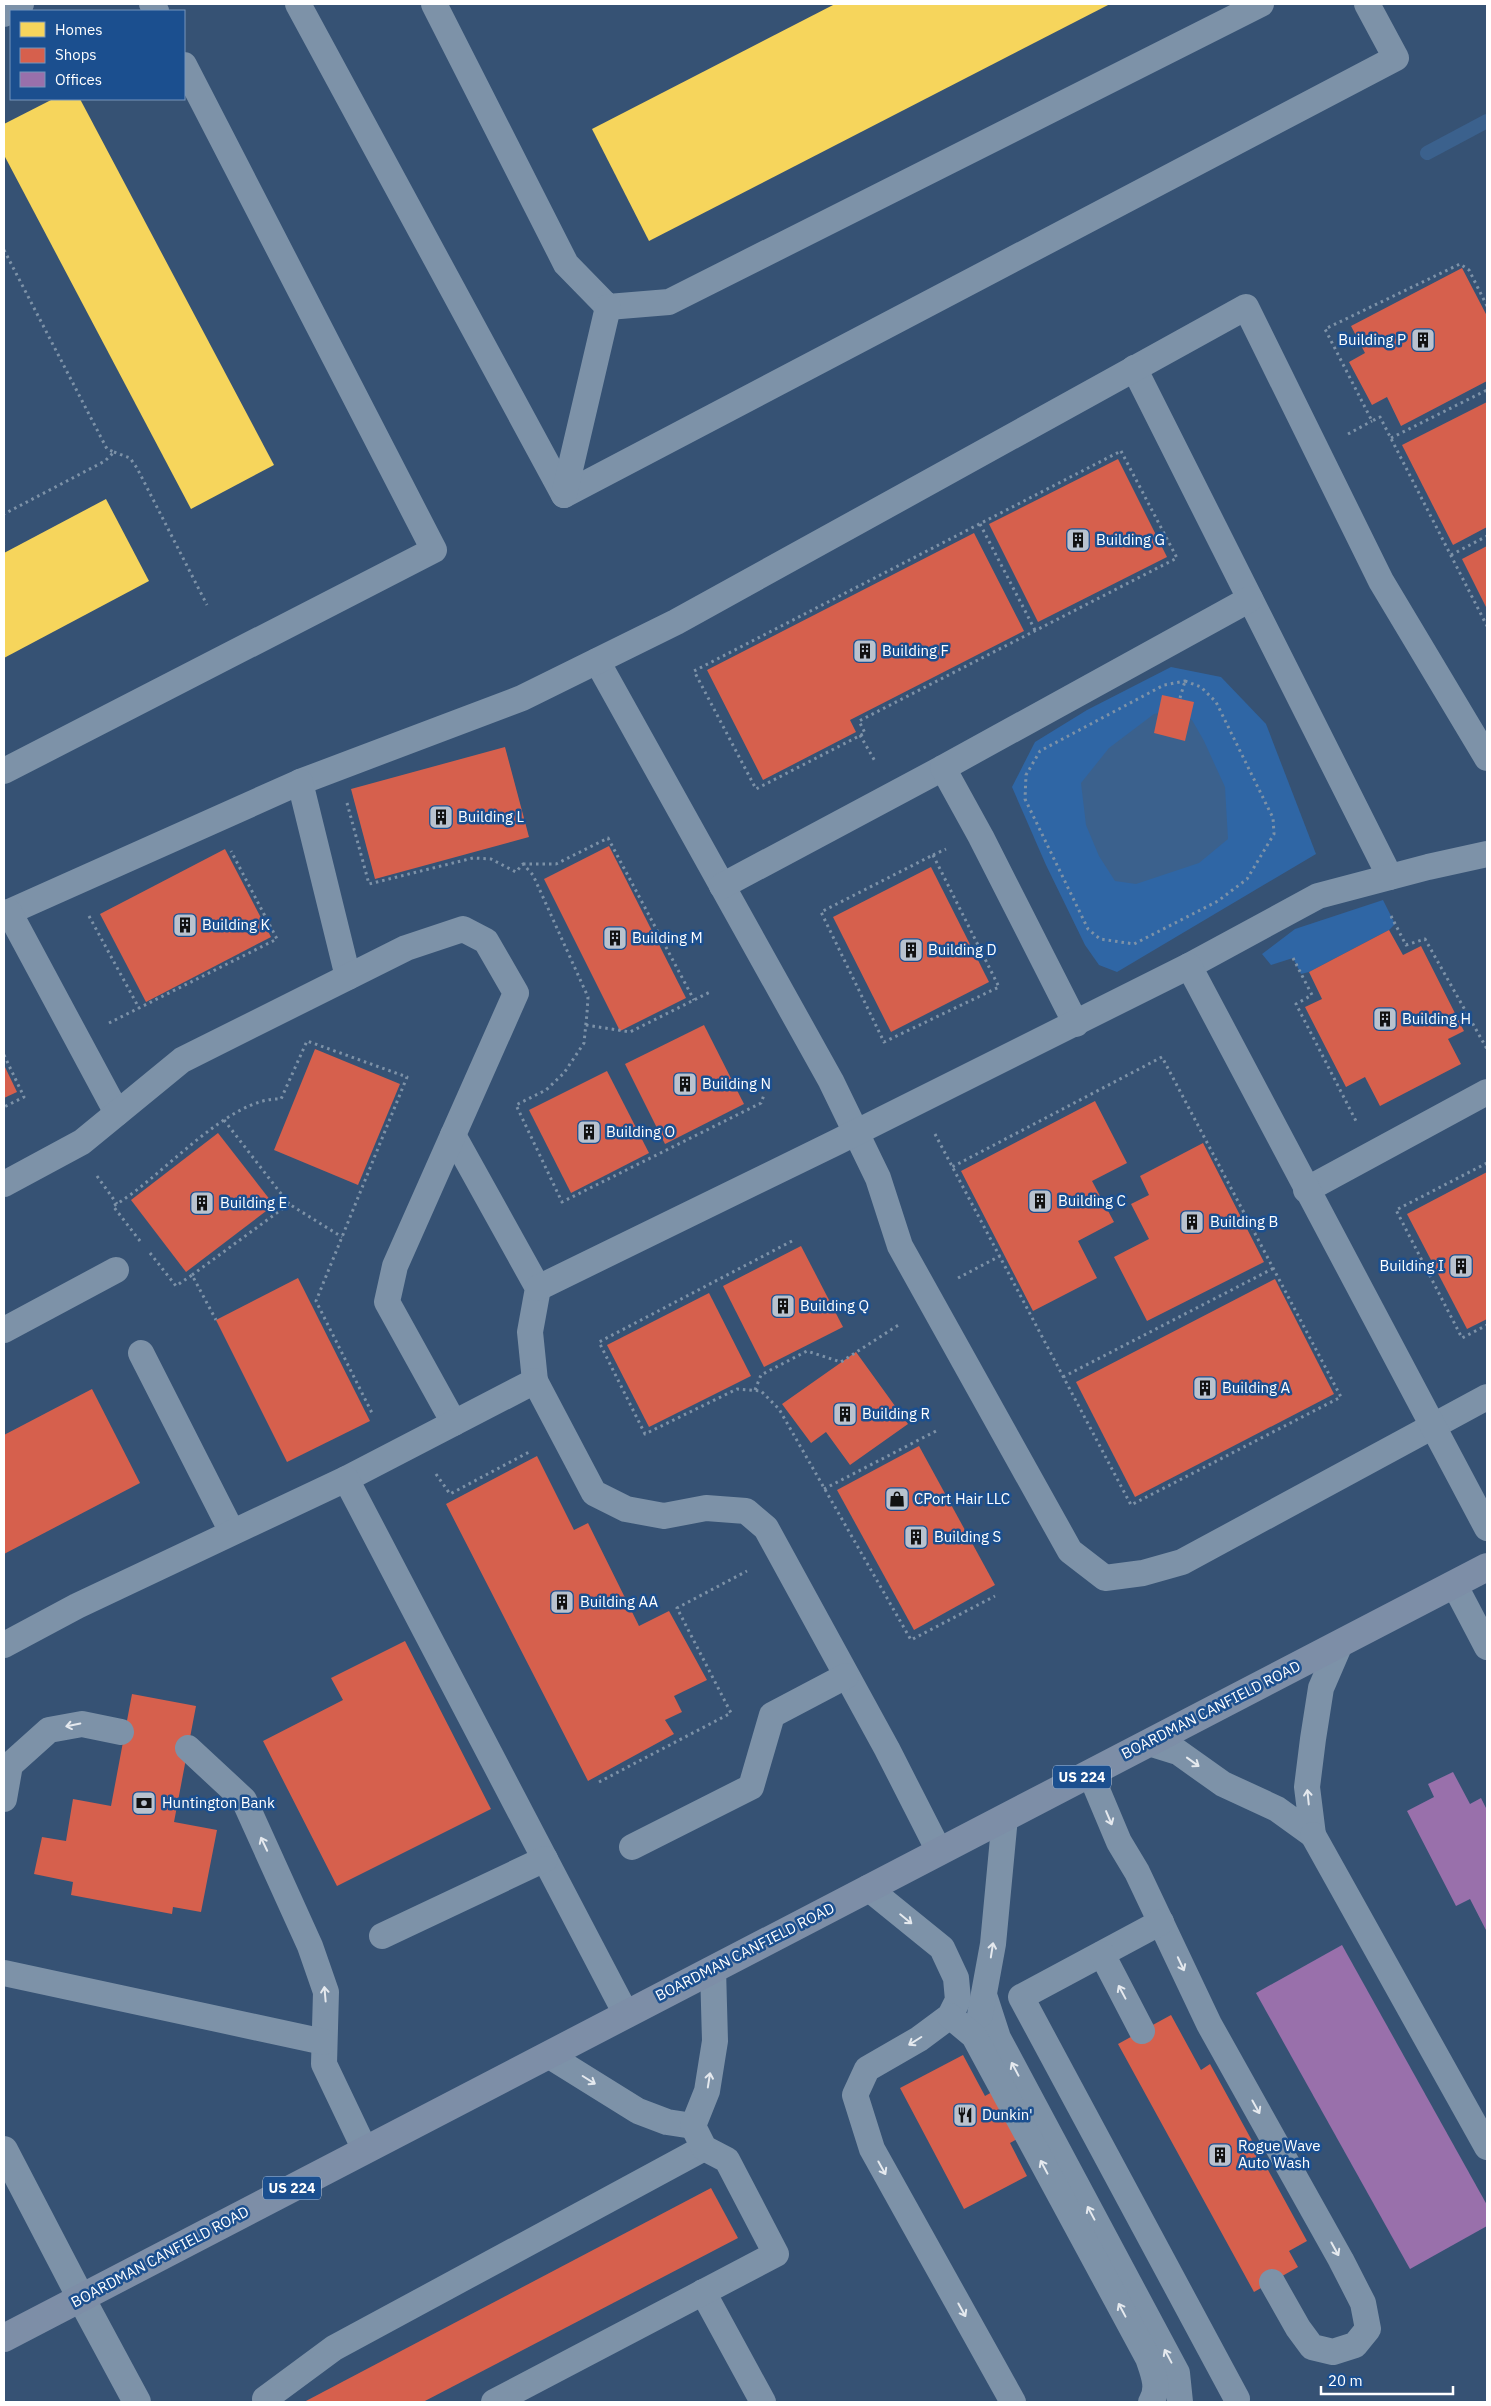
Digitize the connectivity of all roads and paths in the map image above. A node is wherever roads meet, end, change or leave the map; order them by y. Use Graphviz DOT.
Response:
graph roads {
  1 [pos="298,4"];
  2 [pos="434,4"];
  3 [pos="1261,4"];
  4 [pos="1367,4"];
  5 [pos="185,67"];
  6 [pos="4,250"];
  7 [pos="1487,306"];
  8 [pos="608,307"];
  9 [pos="1134,368"];
  10 [pos="1487,390"];
  11 [pos="1391,438"];
  12 [pos="114,452"];
  13 [pos="564,495"];
  14 [pos="4,514"];
  15 [pos="980,524"];
  16 [pos="1487,536"];
  17 [pos="1451,555"];
  18 [pos="1250,599"];
  19 [pos="207,605"];
  20 [pos="1487,626"];
  21 [pos="1036,632"];
  22 [pos="597,661"];
  23 [pos="1185,681"];
  24 [pos="1180,698"];
  25 [pos="1487,758"];
  26 [pos="943,768"];
  27 [pos="4,771"];
  28 [pos="300,782"];
  29 [pos="215,820"];
  30 [pos="1487,854"];
  31 [pos="523,864"];
  32 [pos="1390,877"];
  33 [pos="72,884"];
  34 [pos="722,886"];
  35 [pos="7,914"];
  36 [pos="1390,914"];
  37 [pos="1293,958"];
  38 [pos="1189,966"];
  39 [pos="348,977"];
  40 [pos="999,987"];
  41 [pos="710,992"];
  42 [pos="694,1000"];
  43 [pos="139,1008"];
  44 [pos="1076,1024"];
  45 [pos="586,1025"];
  46 [pos="77,1039"];
  47 [pos="1487,1049"];
  48 [pos="4,1055"];
  49 [pos="1487,1092"];
  50 [pos="4,1107"];
  51 [pos="117,1113"];
  52 [pos="1365,1118"];
  53 [pos="224,1120"];
  54 [pos="856,1132"];
  55 [pos="454,1135"];
  56 [pos="1487,1163"];
  57 [pos="4,1184"];
  58 [pos="1306,1190"];
  59 [pos="289,1204"];
  60 [pos="342,1237"];
  61 [pos="141,1242"];
  62 [pos="792,1242"];
  63 [pos="147,1249"];
  64 [pos="1000,1256"];
  65 [pos="1274,1268"];
  66 [pos="116,1270"];
  67 [pos="192,1275"];
  68 [pos="538,1288"];
  69 [pos="927,1295"];
  70 [pos="216,1320"];
  71 [pos="1487,1325"];
  72 [pos="4,1330"];
  73 [pos="886,1333"];
  74 [pos="141,1353"];
  75 [pos="1063,1377"];
  76 [pos="535,1381"];
  77 [pos="755,1390"];
  78 [pos="1487,1397"];
  79 [pos="372,1413"];
  80 [pos="454,1423"];
  81 [pos="1432,1426"];
  82 [pos="936,1431"];
  83 [pos="416,1442"];
  84 [pos="539,1447"];
  85 [pos="346,1478"];
  86 [pos="824,1489"];
  87 [pos="1487,1528"];
  88 [pos="232,1532"];
  89 [pos="743,1562"];
  90 [pos="1487,1566"];
  91 [pos="1454,1584"];
  92 [pos="995,1596"];
  93 [pos="1340,1644"];
  94 [pos="4,1645"];
  95 [pos="1487,1647"];
  96 [pos="846,1676"];
  97 [pos="121,1732"];
  98 [pos="1148,1743"];
  99 [pos="188,1748"];
  100 [pos="1090,1773"];
  101 [pos="599,1782"];
  102 [pos="4,1799"];
  103 [pos="1005,1817"];
  104 [pos="1313,1835"];
  105 [pos="632,1847"];
  106 [pos="939,1851"];
  107 [pos="545,1859"];
  108 [pos="868,1888"];
  109 [pos="1161,1922"];
  110 [pos="382,1936"];
  111 [pos="1102,1954"];
  112 [pos="714,1969"];
  113 [pos="4,1973"];
  114 [pos="1021,1997"];
  115 [pos="985,1998"];
  116 [pos="954,2008"];
  117 [pos="626,2014"];
  118 [pos="1142,2031"];
  119 [pos="974,2036"];
  120 [pos="324,2042"];
  121 [pos="548,2054"];
  122 [pos="698,2137"];
  123 [pos="1487,2147"];
  124 [pos="4,2150"];
  125 [pos="365,2150"];
  126 [pos="1272,2282"];
  127 [pos="703,2292"];
  128 [pos="81,2298"];
  129 [pos="4,2338"];
  130 [pos="1237,2399"];
  131 [pos="137,2402"];
  132 [pos="266,2402"];
  133 [pos="494,2402"];
  134 [pos="763,2402"];
  135 [pos="1013,2402"];
  136 [pos="1151,2402"];
  137 [pos="1180,2402"];
  1 -- 13 [label="lane"];
  2 -- 8 [label="lane"];
  3 -- 8 [label="lane"];
  4 -- 13 [label="lane"];
  5 -- 27 [label="lane"];
  6 -- 12 [label="path"];
  7 -- 11 [label="path"];
  8 -- 13 [label="lane"];
  9 -- 18 [label="lane"];
  9 -- 22 [label="lane"];
  9 -- 25 [label="lane"];
  10 -- 11 [label="path"];
  11 -- 17 [label="path"];
  12 -- 14 [label="path"];
  12 -- 19 [label="path"];
  15 -- 21 [label="path"];
  15 -- 21 [label="path"];
  15 -- 21 [label="path"];
  16 -- 17 [label="path"];
  17 -- 20 [label="path"];
  18 -- 26 [label="lane"];
  18 -- 32 [label="lane"];
  22 -- 28 [label="lane"];
  22 -- 34 [label="lane"];
  23 -- 23 [label="path"];
  23 -- 24 [label="path"];
  26 -- 34 [label="lane"];
  26 -- 44 [label="lane"];
  28 -- 29 [label="lane"];
  28 -- 39 [label="lane"];
  29 -- 33 [label="lane"];
  29 -- 43 [label="path"];
  30 -- 32 [label="lane"];
  31 -- 42 [label="path"];
  32 -- 38 [label="lane"];
  33 -- 35 [label="lane"];
  33 -- 43 [label="path"];
  34 -- 54 [label="lane"];
  35 -- 46 [label="lane"];
  36 -- 47 [label="path"];
  37 -- 52 [label="path"];
  38 -- 44 [label="lane"];
  38 -- 58 [label="lane"];
  39 -- 51 [label="lane"];
  39 -- 55 [label="lane"];
  40 -- 40 [label="path"];
  41 -- 42 [label="path"];
  42 -- 45 [label="path"];
  43 -- 46 [label="path"];
  44 -- 54 [label="lane"];
  46 -- 51 [label="lane"];
  48 -- 50 [label="path"];
  49 -- 58 [label="lane"];
  51 -- 57 [label="lane"];
  53 -- 59 [label="path"];
  53 -- 60 [label="path"];
  53 -- 61 [label="path"];
  54 -- 68 [label="lane"];
  54 -- 69 [label="lane"];
  55 -- 68 [label="lane"];
  55 -- 80 [label="lane"];
  56 -- 71 [label="path"];
  58 -- 81 [label="lane"];
  59 -- 60 [label="path"];
  59 -- 67 [label="path"];
  60 -- 79 [label="path"];
  62 -- 77 [label="path"];
  63 -- 67 [label="path"];
  64 -- 65 [label="path"];
  64 -- 69 [label="path"];
  64 -- 75 [label="path"];
  65 -- 75 [label="path"];
  65 -- 75 [label="path"];
  66 -- 72 [label="lane"];
  67 -- 70 [label="path"];
  68 -- 76 [label="lane"];
  69 -- 81 [label="lane"];
  73 -- 77 [label="path"];
  74 -- 88 [label="lane"];
  76 -- 80 [label="lane"];
  76 -- 96 [label="lane"];
  77 -- 86 [label="path"];
  78 -- 81 [label="lane"];
  80 -- 83 [label="lane"];
  81 -- 87 [label="lane"];
  82 -- 86 [label="path"];
  83 -- 84 [label="path"];
  83 -- 85 [label="lane"];
  85 -- 88 [label="lane"];
  85 -- 107 [label="lane"];
  86 -- 92 [label="path"];
  88 -- 94 [label="lane"];
  89 -- 101 [label="path"];
  90 -- 91 [label="main road, BOARDMAN CANFIELD ROAD / US 224"];
  91 -- 93 [label="main road, BOARDMAN CANFIELD ROAD / US 224"];
  91 -- 95 [label="lane"];
  93 -- 98 [label="main road, BOARDMAN CANFIELD ROAD / US 224"];
  104 -- 93 [label="lane, one-way"];
  96 -- 105 [label="lane"];
  96 -- 106 [label="lane"];
  97 -- 102 [label="lane, one-way"];
  98 -- 100 [label="main road, BOARDMAN CANFIELD ROAD / US 224"];
  98 -- 104 [label="lane, one-way"];
  120 -- 99 [label="lane, one-way"];
  100 -- 103 [label="main road, BOARDMAN CANFIELD ROAD / US 224"];
  100 -- 109 [label="lane, one-way"];
  103 -- 106 [label="main road, BOARDMAN CANFIELD ROAD / US 224"];
  115 -- 103 [label="lane, one-way"];
  104 -- 123 [label="lane"];
  106 -- 108 [label="main road, BOARDMAN CANFIELD ROAD / US 224"];
  107 -- 110 [label="lane"];
  107 -- 117 [label="lane"];
  108 -- 112 [label="main road, BOARDMAN CANFIELD ROAD / US 224"];
  108 -- 116 [label="lane, one-way"];
  109 -- 111 [label="lane"];
  109 -- 126 [label="lane, one-way"];
  111 -- 114 [label="lane"];
  118 -- 111 [label="lane, one-way"];
  112 -- 117 [label="main road, BOARDMAN CANFIELD ROAD / US 224"];
  122 -- 112 [label="lane, one-way"];
  113 -- 120 [label="lane"];
  114 -- 115 [label="lane"];
  114 -- 130 [label="lane"];
  115 -- 116 [label="lane"];
  115 -- 119 [label="lane"];
  137 -- 115 [label="lane, one-way"];
  116 -- 119 [label="lane"];
  116 -- 135 [label="lane, one-way"];
  117 -- 121 [label="main road, BOARDMAN CANFIELD ROAD / US 224"];
  136 -- 119 [label="lane, one-way"];
  120 -- 125 [label="lane"];
  121 -- 122 [label="lane, one-way"];
  121 -- 125 [label="main road, BOARDMAN CANFIELD ROAD / US 224"];
  122 -- 127 [label="lane"];
  122 -- 132 [label="lane"];
  124 -- 128 [label="street"];
  125 -- 128 [label="main road, BOARDMAN CANFIELD ROAD / US 224"];
  127 -- 133 [label="lane"];
  127 -- 134 [label="lane"];
  128 -- 129 [label="main road, BOARDMAN CANFIELD ROAD / US 224"];
  128 -- 131 [label="street"];
}
